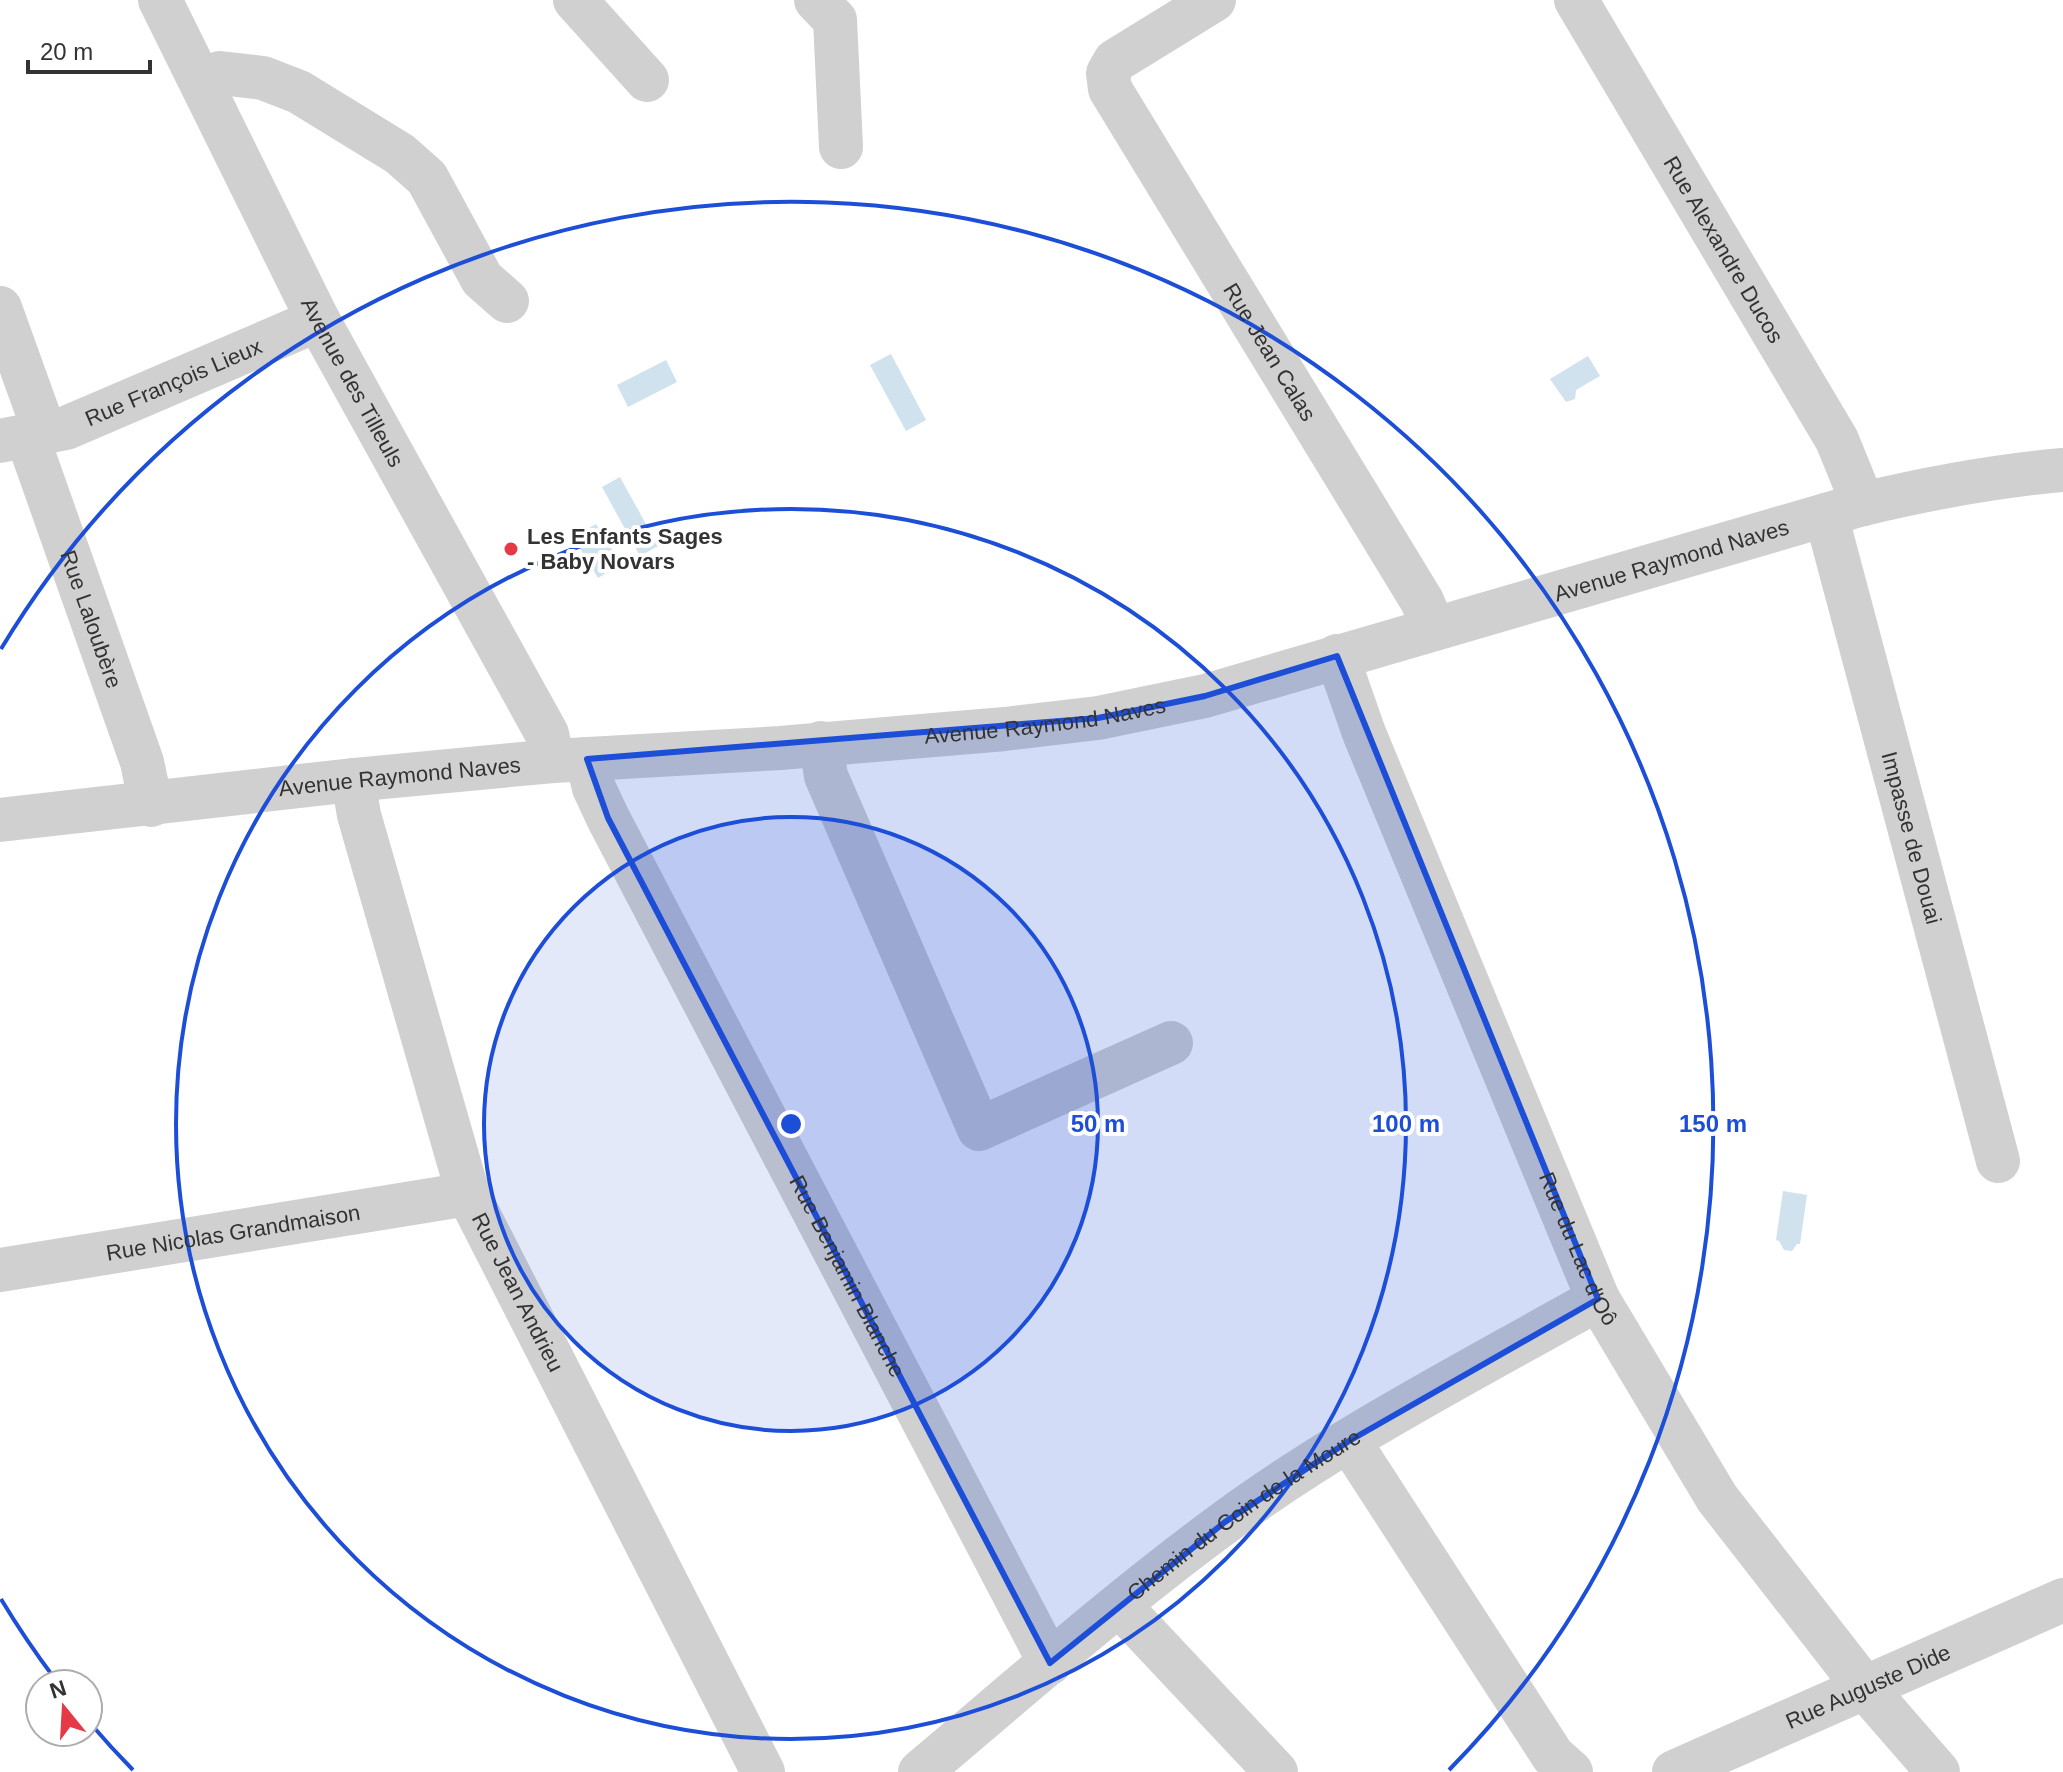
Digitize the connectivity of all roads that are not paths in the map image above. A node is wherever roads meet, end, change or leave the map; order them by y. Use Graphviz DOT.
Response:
graph roads {
  1 [pos="160,0"];
  2 [pos="575,0"];
  3 [pos="816,0"];
  4 [pos="1214,0"];
  5 [pos="1576,0"];
  6 [pos="647,80"];
  7 [pos="201,82"];
  8 [pos="841,147"];
  9 [pos="507,301"];
  10 [pos="0,308"];
  11 [pos="318,320"];
  12 [pos="24,437"];
  13 [pos="2063,470"];
  14 [pos="1844,510"];
  15 [pos="1434,629"];
  16 [pos="1337,656"];
  17 [pos="821,743"];
  18 [pos="570,760"];
  19 [pos="353,780"];
  20 [pos="151,805"];
  21 [pos="0,820"];
  22 [pos="1171,1043"];
  23 [pos="1998,1161"];
  24 [pos="468,1194"];
  25 [pos="0,1270"];
  26 [pos="1598,1299"];
  27 [pos="1349,1441"];
  28 [pos="2063,1600"];
  29 [pos="1119,1605"];
  30 [pos="1050,1663"];
  31 [pos="1865,1688"];
  32 [pos="763,1772"];
  33 [pos="920,1772"];
  34 [pos="1276,1772"];
  35 [pos="1571,1772"];
  36 [pos="1674,1772"];
  37 [pos="1938,1772"];
  1 -- 7 [label="street, Avenue des Tilleuls"];
  2 -- 6 [label="street"];
  3 -- 8 [label="street"];
  4 -- 15 [label="street, Rue Jean Calas"];
  5 -- 14 [label="street, Rue Alexandre Ducos"];
  7 -- 9 [label="street"];
  7 -- 11 [label="street, Avenue des Tilleuls"];
  10 -- 12 [label="street, Rue Laloubère"];
  11 -- 12 [label="street, Rue François Lieux"];
  11 -- 18 [label="street, Avenue des Tilleuls"];
  12 -- 20 [label="street, Rue Laloubère"];
  13 -- 14 [label="street, Avenue Raymond Naves"];
  14 -- 15 [label="street, Avenue Raymond Naves"];
  14 -- 23 [label="street, Impasse de Douai"];
  15 -- 16 [label="street, Avenue Raymond Naves"];
  16 -- 17 [label="street, Avenue Raymond Naves"];
  16 -- 26 [label="street, Rue du Lac d'Oô"];
  17 -- 18 [label="street, Avenue Raymond Naves"];
  17 -- 22 [label="street"];
  18 -- 19 [label="street, Avenue Raymond Naves"];
  18 -- 30 [label="street, Rue Benjamin Blanche"];
  19 -- 20 [label="street, Avenue Raymond Naves"];
  19 -- 24 [label="street, Rue Jean Andrieu"];
  20 -- 21 [label="street, Avenue Raymond Naves"];
  24 -- 25 [label="street, Rue Nicolas Grandmaison"];
  24 -- 32 [label="street, Rue Jean Andrieu"];
  26 -- 27 [label="street, Chemin du Coin de la Moure"];
  26 -- 31 [label="street, Rue du Lac d'Oô"];
  27 -- 29 [label="street, Chemin du Coin de la Moure"];
  27 -- 35 [label="street"];
  28 -- 31 [label="street, Rue Auguste Dide"];
  29 -- 30 [label="street, Chemin du Coin de la Moure"];
  29 -- 34 [label="street"];
  30 -- 33 [label="street, Chemin du Coin de la Moure"];
  31 -- 36 [label="street, Rue Auguste Dide"];
  31 -- 37 [label="street, Rue du Lac d'Oô"];
}
